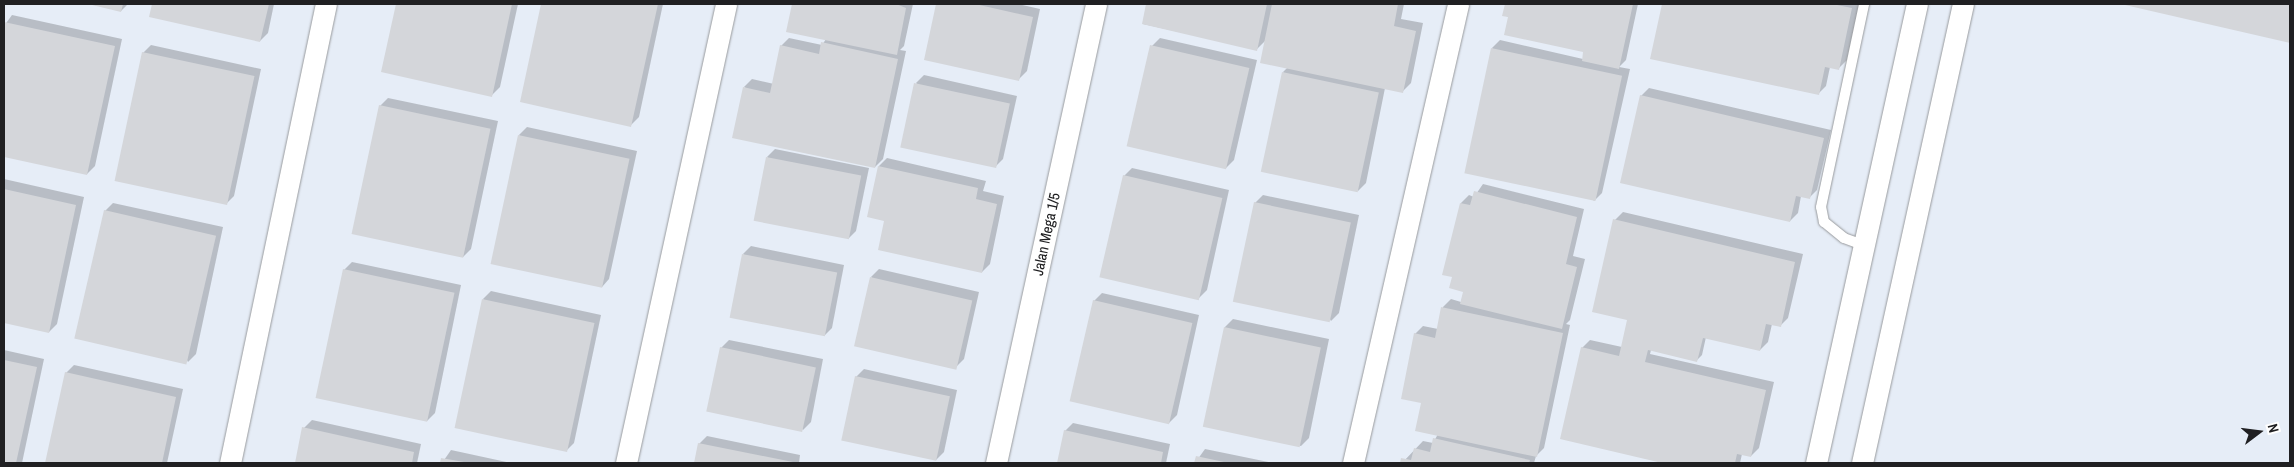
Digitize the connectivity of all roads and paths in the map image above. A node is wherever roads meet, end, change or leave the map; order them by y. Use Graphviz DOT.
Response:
graph roads {
  1 [pos="326,4"];
  2 [pos="726,4"];
  3 [pos="1096,4"];
  4 [pos="1458,4"];
  5 [pos="1864,4"];
  6 [pos="1917,4"];
  7 [pos="1963,4"];
  8 [pos="1863,246"];
  9 [pos="230,463"];
  10 [pos="626,463"];
  11 [pos="996,463"];
  12 [pos="1353,463"];
  13 [pos="1816,463"];
  14 [pos="1862,463"];
  1 -- 9 [label="street"];
  2 -- 10 [label="street"];
  3 -- 11 [label="street, Jalan Mega 1/5"];
  4 -- 12 [label="street"];
  5 -- 8 [label="lane"];
  6 -- 8 [label="street"];
  7 -- 14 [label="street"];
  8 -- 13 [label="street"];
}
